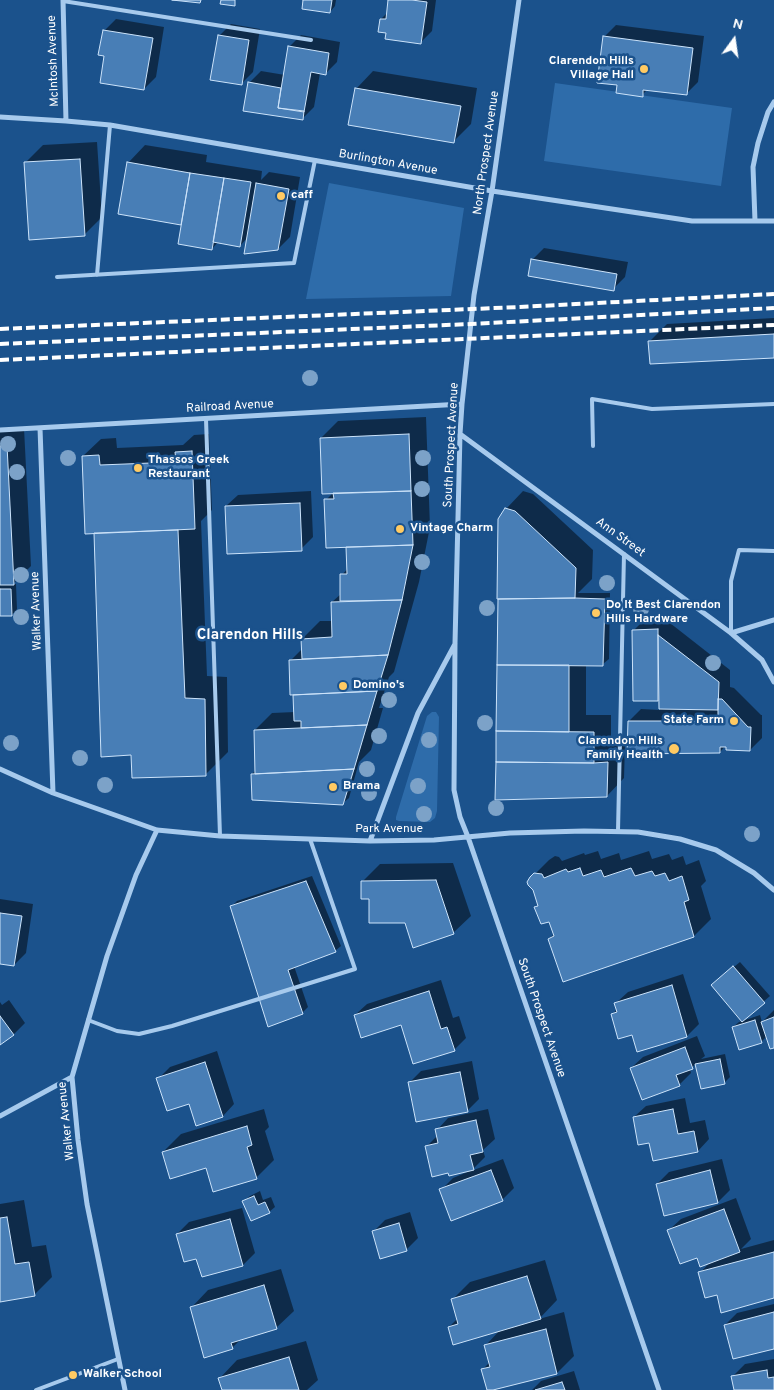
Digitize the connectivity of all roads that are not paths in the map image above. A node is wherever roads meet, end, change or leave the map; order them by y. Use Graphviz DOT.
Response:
graph roads {
  1 [pos="519,0"];
  2 [pos="63,1"];
  3 [pos="311,40"];
  4 [pos="774,102"];
  5 [pos="0,117"];
  6 [pos="66,121"];
  7 [pos="110,125"];
  8 [pos="315,160"];
  9 [pos="492,191"];
  10 [pos="755,221"];
  11 [pos="774,221"];
  12 [pos="97,274"];
  13 [pos="57,277"];
  14 [pos="472,308"];
  15 [pos="462,404"];
  16 [pos="774,404"];
  17 [pos="206,419"];
  18 [pos="40,428"];
  19 [pos="0,430"];
  20 [pos="460,434"];
  21 [pos="593,446"];
  22 [pos="774,550"];
  23 [pos="624,554"];
  24 [pos="774,620"];
  25 [pos="731,633"];
  26 [pos="455,644"];
  27 [pos="774,682"];
  28 [pos="0,769"];
  29 [pos="53,793"];
  30 [pos="157,830"];
  31 [pos="618,832"];
  32 [pos="220,836"];
  33 [pos="468,837"];
  34 [pos="310,839"];
  35 [pos="370,841"];
  36 [pos="774,890"];
  37 [pos="88,1020"];
  38 [pos="72,1077"];
  39 [pos="0,1116"];
  40 [pos="118,1359"];
  41 [pos="36,1390"];
  42 [pos="125,1390"];
  43 [pos="659,1390"];
  1 -- 9 [label="street, North Prospect Avenue"];
  2 -- 3 [label="lane"];
  2 -- 6 [label="street, McIntosh Avenue"];
  4 -- 10 [label="street"];
  5 -- 6 [label="street, Burlington Avenue"];
  6 -- 7 [label="street, Burlington Avenue"];
  7 -- 8 [label="street, Burlington Avenue"];
  7 -- 12 [label="lane"];
  8 -- 9 [label="street, Burlington Avenue"];
  8 -- 12 [label="lane"];
  9 -- 10 [label="street, Burlington Avenue"];
  9 -- 14 [label="street, North Prospect Avenue"];
  10 -- 11 [label="street, Burlington Avenue"];
  12 -- 13 [label="lane"];
  14 -- 15 [label="street, South Prospect Avenue"];
  15 -- 17 [label="street, Railroad Avenue"];
  15 -- 20 [label="street, South Prospect Avenue"];
  16 -- 21 [label="lane"];
  17 -- 18 [label="street, Railroad Avenue"];
  17 -- 32 [label="lane"];
  18 -- 19 [label="street, Railroad Avenue"];
  18 -- 29 [label="street, Walker Avenue"];
  20 -- 23 [label="street, Ann Street"];
  20 -- 26 [label="street, South Prospect Avenue"];
  22 -- 25 [label="lane"];
  23 -- 25 [label="street, Ann Street"];
  23 -- 31 [label="lane"];
  24 -- 25 [label="street"];
  25 -- 27 [label="street, Ann Street"];
  26 -- 33 [label="street, South Prospect Avenue"];
  26 -- 35 [label="street, South Prospect Avenue"];
  28 -- 29 [label="street, Park Avenue"];
  29 -- 30 [label="street, Park Avenue"];
  30 -- 32 [label="street, Park Avenue"];
  30 -- 37 [label="street, Walker Avenue"];
  31 -- 33 [label="street, Park Avenue"];
  31 -- 36 [label="street, Park Avenue"];
  32 -- 34 [label="street, Park Avenue"];
  33 -- 35 [label="street, Park Avenue"];
  33 -- 43 [label="street, South Prospect Avenue"];
  34 -- 35 [label="street, Park Avenue"];
  34 -- 37 [label="lane"];
  37 -- 38 [label="street, Walker Avenue"];
  38 -- 39 [label="street"];
  38 -- 40 [label="street, Walker Avenue"];
  40 -- 41 [label="lane"];
  40 -- 42 [label="street, Walker Avenue"];
}
